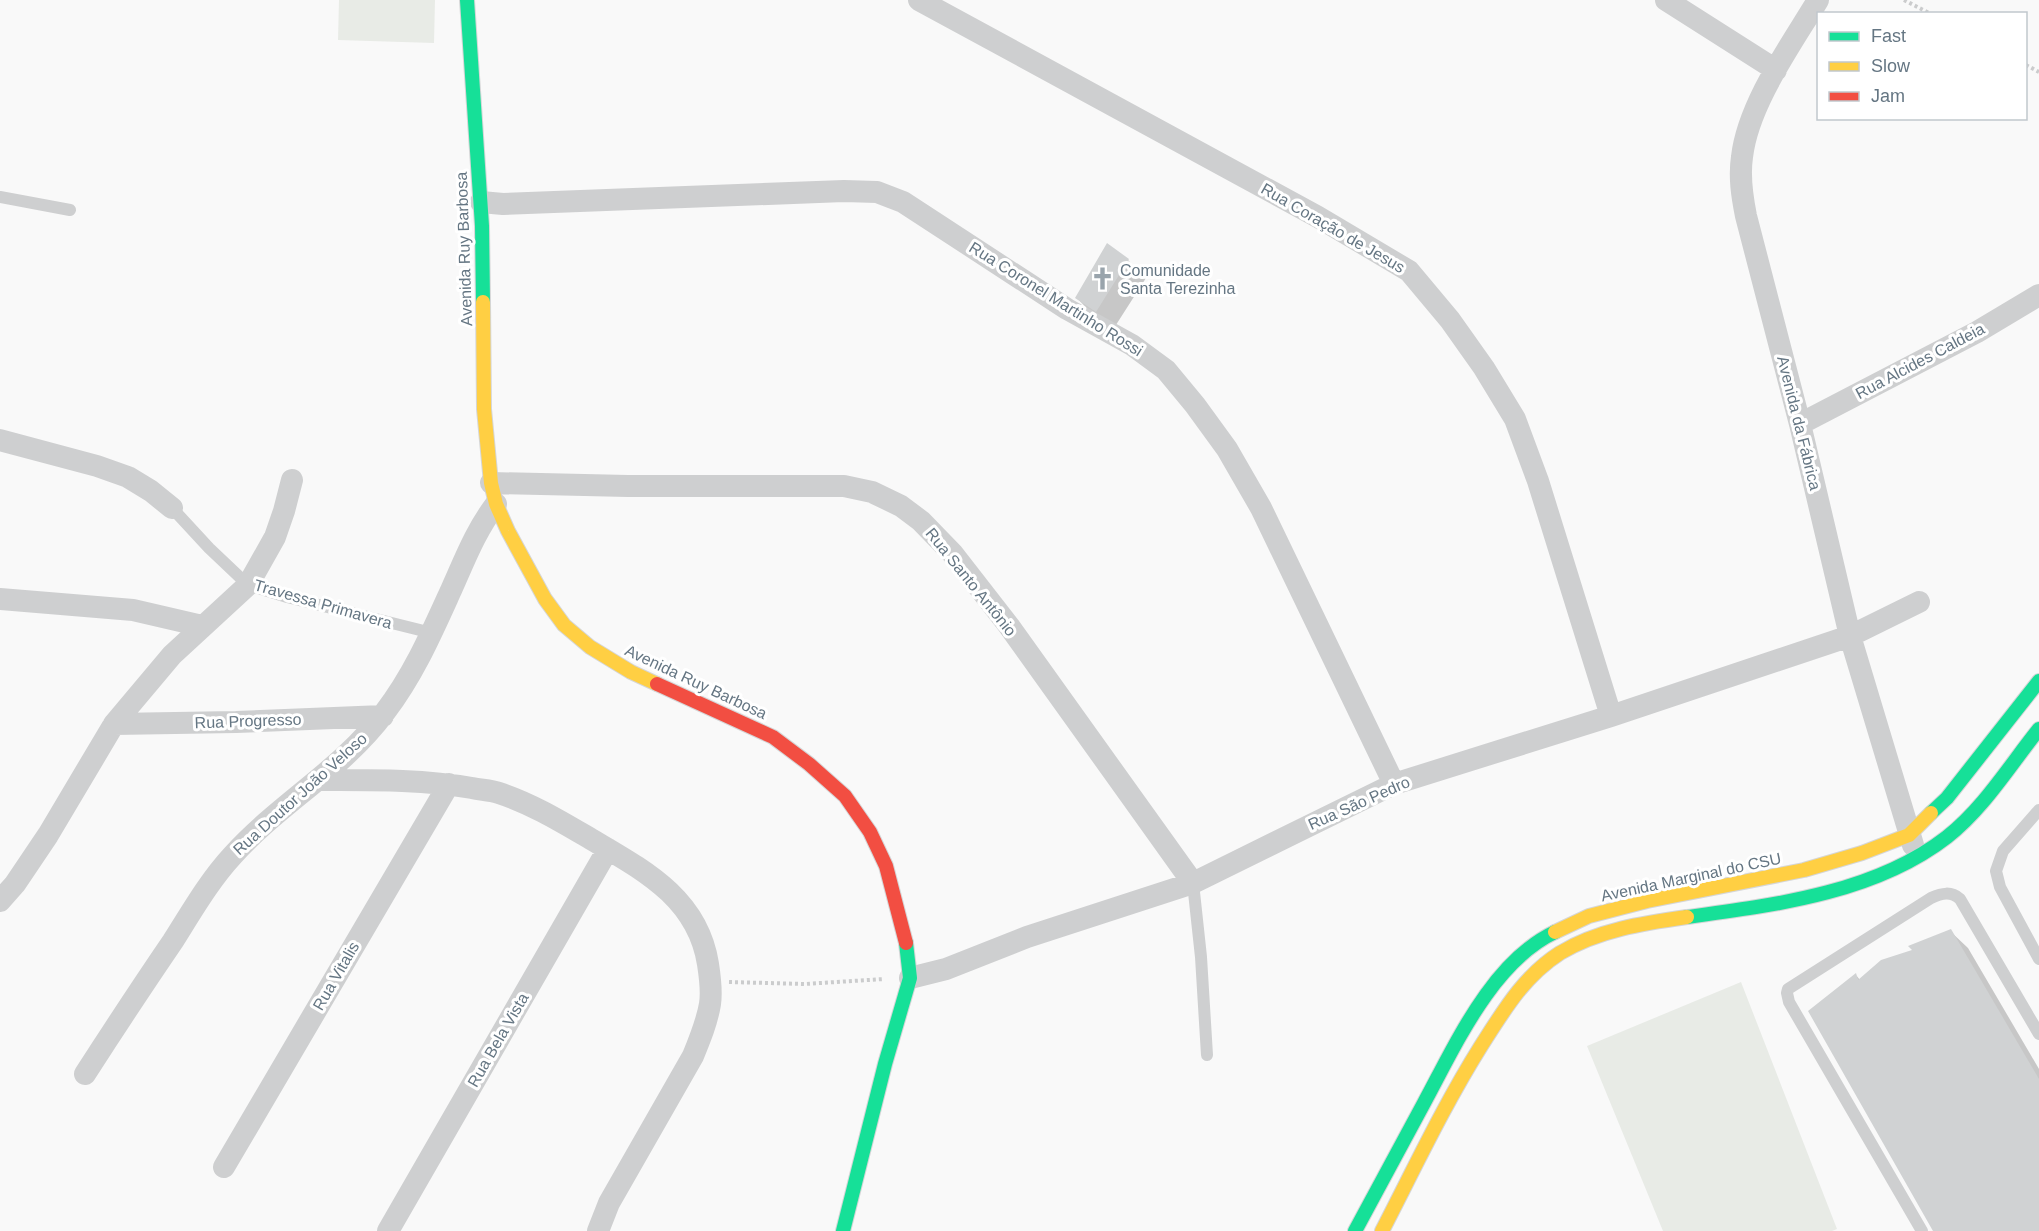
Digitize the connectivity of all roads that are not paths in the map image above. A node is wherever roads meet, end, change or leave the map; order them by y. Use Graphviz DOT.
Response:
graph roads {
  1 [pos="467,0"];
  2 [pos="919,0"];
  3 [pos="1666,0"];
  4 [pos="1818,0"];
  5 [pos="1776,70"];
  6 [pos="0,197"];
  7 [pos="481,202"];
  8 [pos="69,210"];
  9 [pos="2039,295"];
  10 [pos="1800,424"];
  11 [pos="0,440"];
  12 [pos="292,480"];
  13 [pos="494,494"];
  14 [pos="172,508"];
  15 [pos="248,585"];
  16 [pos="0,599"];
  17 [pos="1919,602"];
  18 [pos="202,626"];
  19 [pos="432,633"];
  20 [pos="1850,636"];
  21 [pos="2039,681"];
  22 [pos="383,716"];
  23 [pos="1611,716"];
  24 [pos="114,724"];
  25 [pos="2039,729"];
  26 [pos="318,780"];
  27 [pos="449,784"];
  28 [pos="1394,784"];
  29 [pos="2039,810"];
  30 [pos="1913,846"];
  31 [pos="608,849"];
  32 [pos="1193,883"];
  33 [pos="0,902"];
  34 [pos="2039,959"];
  35 [pos="910,978"];
  36 [pos="2039,1035"];
  37 [pos="1206,1055"];
  38 [pos="85,1074"];
  39 [pos="224,1167"];
  40 [pos="388,1231"];
  41 [pos="598,1231"];
  42 [pos="843,1231"];
  43 [pos="1355,1231"];
  44 [pos="1382,1231"];
  45 [pos="1922,1231"];
  1 -- 7 [label="main road, Avenida Ruy Barbosa"];
  2 -- 23 [label="street, Rua Coração de Jesus"];
  3 -- 5 [label="street"];
  4 -- 5 [label="street, Avenida da Fábrica"];
  5 -- 10 [label="street, Avenida da Fábrica"];
  6 -- 8 [label="lane"];
  7 -- 13 [label="main road, Avenida Ruy Barbosa"];
  7 -- 28 [label="street, Rua Coronel Martinho Rossi"];
  9 -- 10 [label="street, Rua Alcides Caldeia"];
  10 -- 20 [label="street, Avenida da Fábrica"];
  11 -- 14 [label="street"];
  12 -- 15 [label="street"];
  13 -- 19 [label="street, Rua Doutor João Veloso"];
  13 -- 32 [label="street, Rua Santo Antônio"];
  13 -- 35 [label="main road, Avenida Ruy Barbosa"];
  14 -- 15 [label="lane, Travessa Primavera"];
  15 -- 18 [label="street"];
  15 -- 19 [label="lane, Travessa Primavera"];
  16 -- 18 [label="street"];
  17 -- 20 [label="street, Rua São Pedro"];
  18 -- 24 [label="street"];
  19 -- 22 [label="street, Rua Doutor João Veloso"];
  20 -- 23 [label="street, Rua São Pedro"];
  20 -- 30 [label="street, Avenida da Fábrica"];
  21 -- 30 [label="main road"];
  22 -- 24 [label="street, Rua Progresso"];
  22 -- 26 [label="street, Rua Doutor João Veloso"];
  23 -- 28 [label="street, Rua São Pedro"];
  24 -- 33 [label="street"];
  25 -- 30 [label="main road"];
  26 -- 27 [label="street"];
  26 -- 38 [label="street, Rua Doutor João Veloso"];
  27 -- 31 [label="street"];
  27 -- 39 [label="street, Rua Vitalis"];
  28 -- 32 [label="street, Rua São Pedro"];
  29 -- 34 [label="lane"];
  30 -- 43 [label="main road, Avenida Marginal do CSU"];
  30 -- 44 [label="main road"];
  31 -- 40 [label="street, Rua Bela Vista"];
  31 -- 41 [label="street"];
  32 -- 35 [label="street, Rua São Pedro"];
  32 -- 37 [label="lane"];
  35 -- 42 [label="main road, Avenida Ruy Barbosa"];
  36 -- 45 [label="lane"];
}
